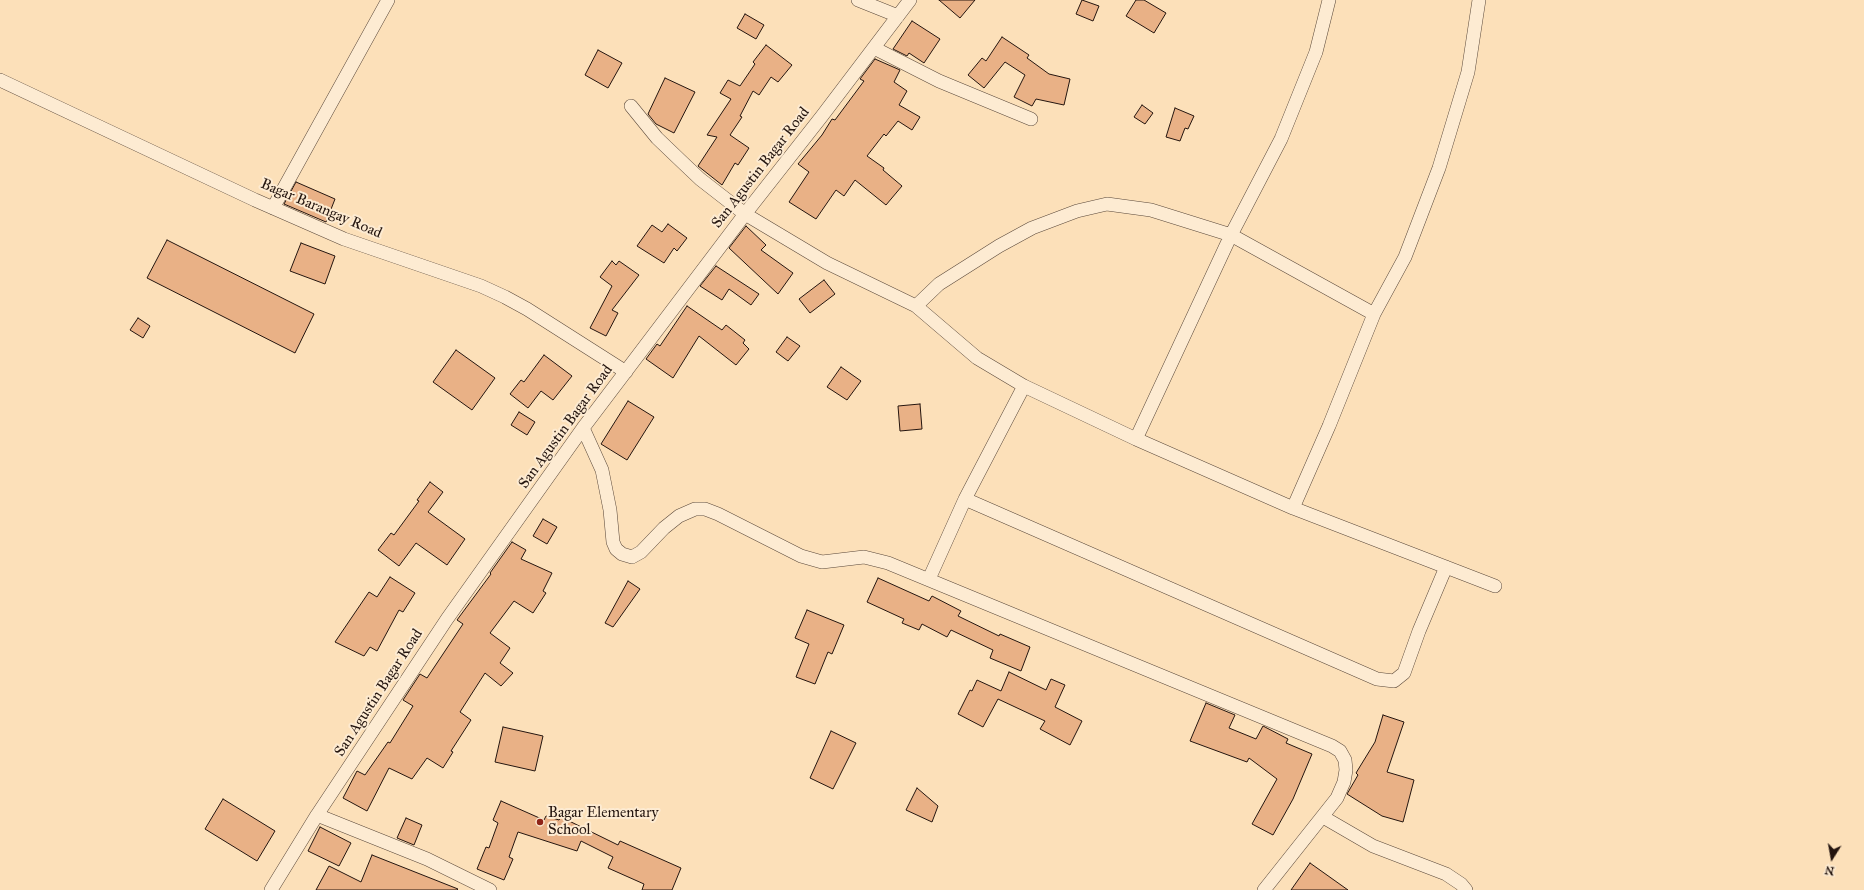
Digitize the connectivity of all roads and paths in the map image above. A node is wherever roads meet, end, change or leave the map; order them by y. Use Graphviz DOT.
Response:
graph roads {
  1 [pos="388,0"];
  2 [pos="858,0"];
  3 [pos="910,0"];
  4 [pos="1329,0"];
  5 [pos="1479,0"];
  6 [pos="898,16"];
  7 [pos="874,48"];
  8 [pos="0,80"];
  9 [pos="632,106"];
  10 [pos="1031,119"];
  11 [pos="273,208"];
  12 [pos="745,214"];
  13 [pos="1231,235"];
  14 [pos="916,306"];
  15 [pos="1374,314"];
  16 [pos="626,372"];
  17 [pos="1024,386"];
  18 [pos="583,428"];
  19 [pos="1136,439"];
  20 [pos="965,499"];
  21 [pos="1293,508"];
  22 [pos="1446,567"];
  23 [pos="929,579"];
  24 [pos="1495,586"];
  25 [pos="317,815"];
  26 [pos="1323,817"];
  27 [pos="271,890"];
  28 [pos="490,890"];
  29 [pos="1264,890"];
  30 [pos="1466,890"];
  1 -- 11 [label="street"];
  2 -- 6 [label="street"];
  3 -- 6 [label="street, San Agustin Bagar Road"];
  4 -- 13 [label="street"];
  5 -- 15 [label="street"];
  6 -- 7 [label="street, San Agustin Bagar Road"];
  7 -- 10 [label="street"];
  7 -- 12 [label="street, San Agustin Bagar Road"];
  8 -- 11 [label="street, Bagar Barangay Road"];
  9 -- 12 [label="street"];
  11 -- 16 [label="street, Bagar Barangay Road"];
  12 -- 14 [label="street"];
  12 -- 16 [label="street, San Agustin Bagar Road"];
  13 -- 14 [label="street"];
  13 -- 15 [label="street"];
  13 -- 19 [label="street"];
  14 -- 17 [label="street"];
  15 -- 21 [label="street"];
  16 -- 18 [label="street, San Agustin Bagar Road"];
  17 -- 19 [label="street"];
  17 -- 20 [label="street"];
  18 -- 23 [label="street"];
  18 -- 25 [label="street, San Agustin Bagar Road"];
  19 -- 21 [label="street"];
  20 -- 22 [label="street"];
  20 -- 23 [label="street"];
  21 -- 22 [label="street"];
  22 -- 24 [label="street"];
  23 -- 26 [label="street"];
  25 -- 27 [label="street, San Agustin Bagar Road"];
  25 -- 28 [label="street"];
  26 -- 29 [label="street"];
  26 -- 30 [label="street"];
}
